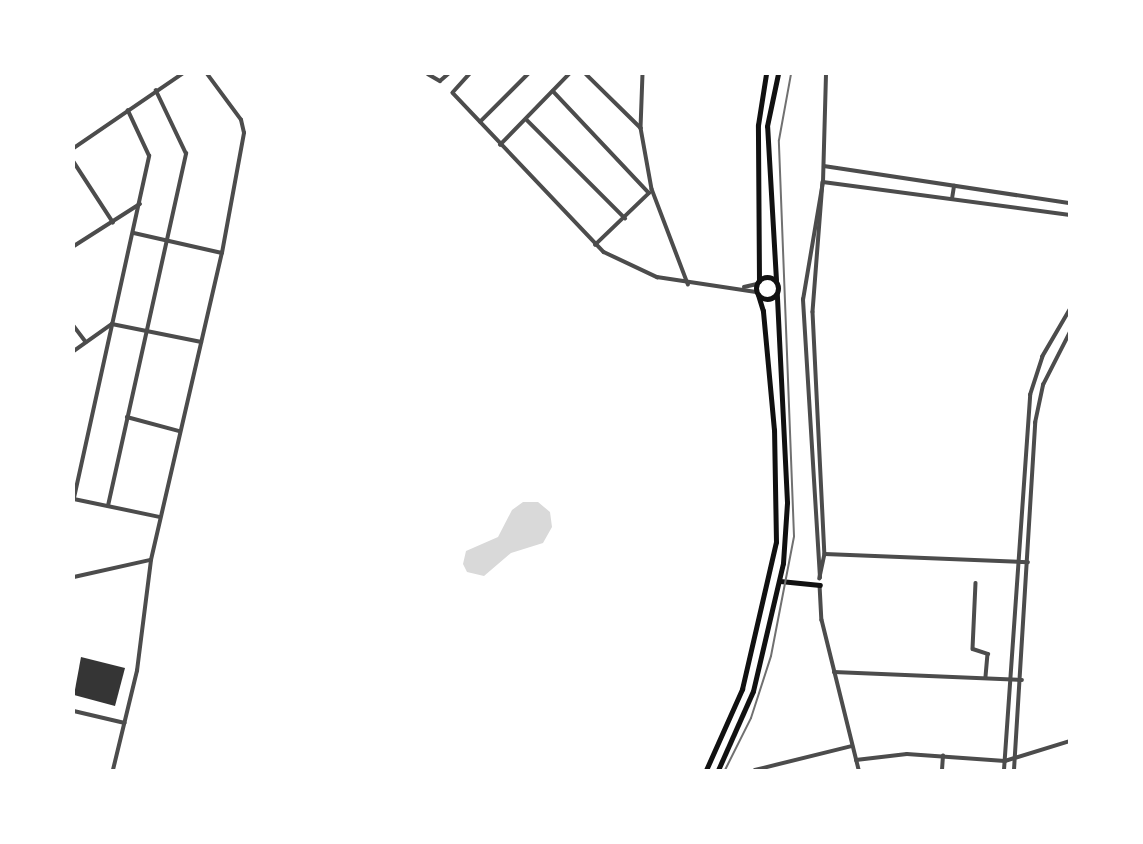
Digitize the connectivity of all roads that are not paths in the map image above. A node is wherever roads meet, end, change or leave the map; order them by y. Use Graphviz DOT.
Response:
graph roads {
  1 [pos="183,74"];
  2 [pos="207,74"];
  3 [pos="428,74"];
  4 [pos="447,74"];
  5 [pos="470,74"];
  6 [pos="528,74"];
  7 [pos="569,74"];
  8 [pos="586,74"];
  9 [pos="642,74"];
  10 [pos="766,74"];
  11 [pos="778,74"];
  12 [pos="826,74"];
  13 [pos="156,91"];
  14 [pos="553,91"];
  15 [pos="128,111"];
  16 [pos="527,120"];
  17 [pos="480,122"];
  18 [pos="641,128"];
  19 [pos="500,145"];
  20 [pos="74,148"];
  21 [pos="74,162"];
  22 [pos="824,166"];
  23 [pos="823,182"];
  24 [pos="954,186"];
  25 [pos="651,191"];
  26 [pos="951,200"];
  27 [pos="1069,203"];
  28 [pos="141,204"];
  29 [pos="1069,215"];
  30 [pos="625,218"];
  31 [pos="113,222"];
  32 [pos="134,233"];
  33 [pos="167,241"];
  34 [pos="595,245"];
  35 [pos="74,246"];
  36 [pos="222,253"];
  37 [pos="776,280"];
  38 [pos="757,283"];
  39 [pos="688,284"];
  40 [pos="742,287"];
  41 [pos="757,293"];
  42 [pos="777,294"];
  43 [pos="1069,309"];
  44 [pos="112,324"];
  45 [pos="74,326"];
  46 [pos="146,330"];
  47 [pos="1069,332"];
  48 [pos="86,342"];
  49 [pos="201,342"];
  50 [pos="74,351"];
  51 [pos="127,417"];
  52 [pos="179,431"];
  53 [pos="74,498"];
  54 [pos="108,506"];
  55 [pos="160,517"];
  56 [pos="825,554"];
  57 [pos="151,560"];
  58 [pos="1019,561"];
  59 [pos="1028,562"];
  60 [pos="74,577"];
  61 [pos="780,581"];
  62 [pos="820,581"];
  63 [pos="976,583"];
  64 [pos="834,672"];
  65 [pos="986,678"];
  66 [pos="1013,679"];
  67 [pos="1022,680"];
  68 [pos="74,711"];
  69 [pos="125,723"];
  70 [pos="1069,741"];
  71 [pos="852,746"];
  72 [pos="943,756"];
  73 [pos="1015,758"];
  74 [pos="856,760"];
  75 [pos="1005,761"];
  76 [pos="113,771"];
  77 [pos="706,771"];
  78 [pos="718,771"];
  79 [pos="755,771"];
  80 [pos="859,771"];
  81 [pos="943,771"];
  82 [pos="1004,771"];
  83 [pos="1014,771"];
  1 -- 13 [label="street"];
  2 -- 36 [label="street"];
  3 -- 4 [label="street"];
  5 -- 17 [label="street"];
  6 -- 17 [label="street"];
  7 -- 14 [label="street"];
  8 -- 18 [label="street"];
  9 -- 18 [label="street"];
  10 -- 38 [label="highway"];
  11 -- 37 [label="highway"];
  12 -- 22 [label="street"];
  13 -- 15 [label="street"];
  13 -- 33 [label="street"];
  14 -- 16 [label="street"];
  14 -- 25 [label="street"];
  15 -- 20 [label="street"];
  15 -- 28 [label="street"];
  16 -- 19 [label="street"];
  16 -- 30 [label="street"];
  17 -- 19 [label="street"];
  18 -- 25 [label="street"];
  19 -- 34 [label="street"];
  21 -- 31 [label="street"];
  22 -- 23 [label="street"];
  22 -- 24 [label="street"];
  23 -- 26 [label="street"];
  23 -- 56 [label="street"];
  23 -- 62 [label="street"];
  24 -- 26 [label="street"];
  24 -- 27 [label="street"];
  25 -- 30 [label="street"];
  25 -- 39 [label="street"];
  26 -- 29 [label="street"];
  28 -- 31 [label="street"];
  28 -- 32 [label="street"];
  30 -- 34 [label="street"];
  31 -- 35 [label="street"];
  32 -- 33 [label="street"];
  32 -- 44 [label="street"];
  33 -- 36 [label="street"];
  33 -- 46 [label="street"];
  34 -- 39 [label="street"];
  36 -- 49 [label="street"];
  37 -- 38 [label="highway"];
  37 -- 42 [label="highway"];
  38 -- 40 [label="street"];
  38 -- 41 [label="highway"];
  39 -- 40 [label="street"];
  40 -- 41 [label="street"];
  41 -- 42 [label="highway"];
  41 -- 77 [label="highway"];
  42 -- 61 [label="highway"];
  43 -- 58 [label="street"];
  44 -- 46 [label="street"];
  44 -- 48 [label="street"];
  44 -- 53 [label="street"];
  45 -- 48 [label="street"];
  46 -- 49 [label="street"];
  46 -- 51 [label="street"];
  47 -- 59 [label="street"];
  48 -- 50 [label="street"];
  49 -- 52 [label="street"];
  51 -- 52 [label="street"];
  51 -- 54 [label="street"];
  52 -- 55 [label="street"];
  53 -- 54 [label="street"];
  54 -- 55 [label="street"];
  55 -- 57 [label="street"];
  56 -- 58 [label="street"];
  56 -- 62 [label="street"];
  57 -- 60 [label="street"];
  57 -- 69 [label="street"];
  58 -- 59 [label="street"];
  58 -- 66 [label="street"];
  59 -- 67 [label="street"];
  61 -- 62 [label="highway"];
  61 -- 78 [label="highway"];
  62 -- 64 [label="street"];
  63 -- 65 [label="street"];
  64 -- 65 [label="street"];
  64 -- 71 [label="street"];
  65 -- 66 [label="street"];
  66 -- 67 [label="street"];
  66 -- 75 [label="street"];
  67 -- 73 [label="street"];
  68 -- 69 [label="street"];
  69 -- 76 [label="street"];
  70 -- 73 [label="street"];
  71 -- 74 [label="street"];
  71 -- 79 [label="street"];
  72 -- 74 [label="street"];
  72 -- 75 [label="street"];
  72 -- 81 [label="street"];
  73 -- 75 [label="street"];
  73 -- 83 [label="street"];
  74 -- 80 [label="street"];
  75 -- 82 [label="street"];
}
